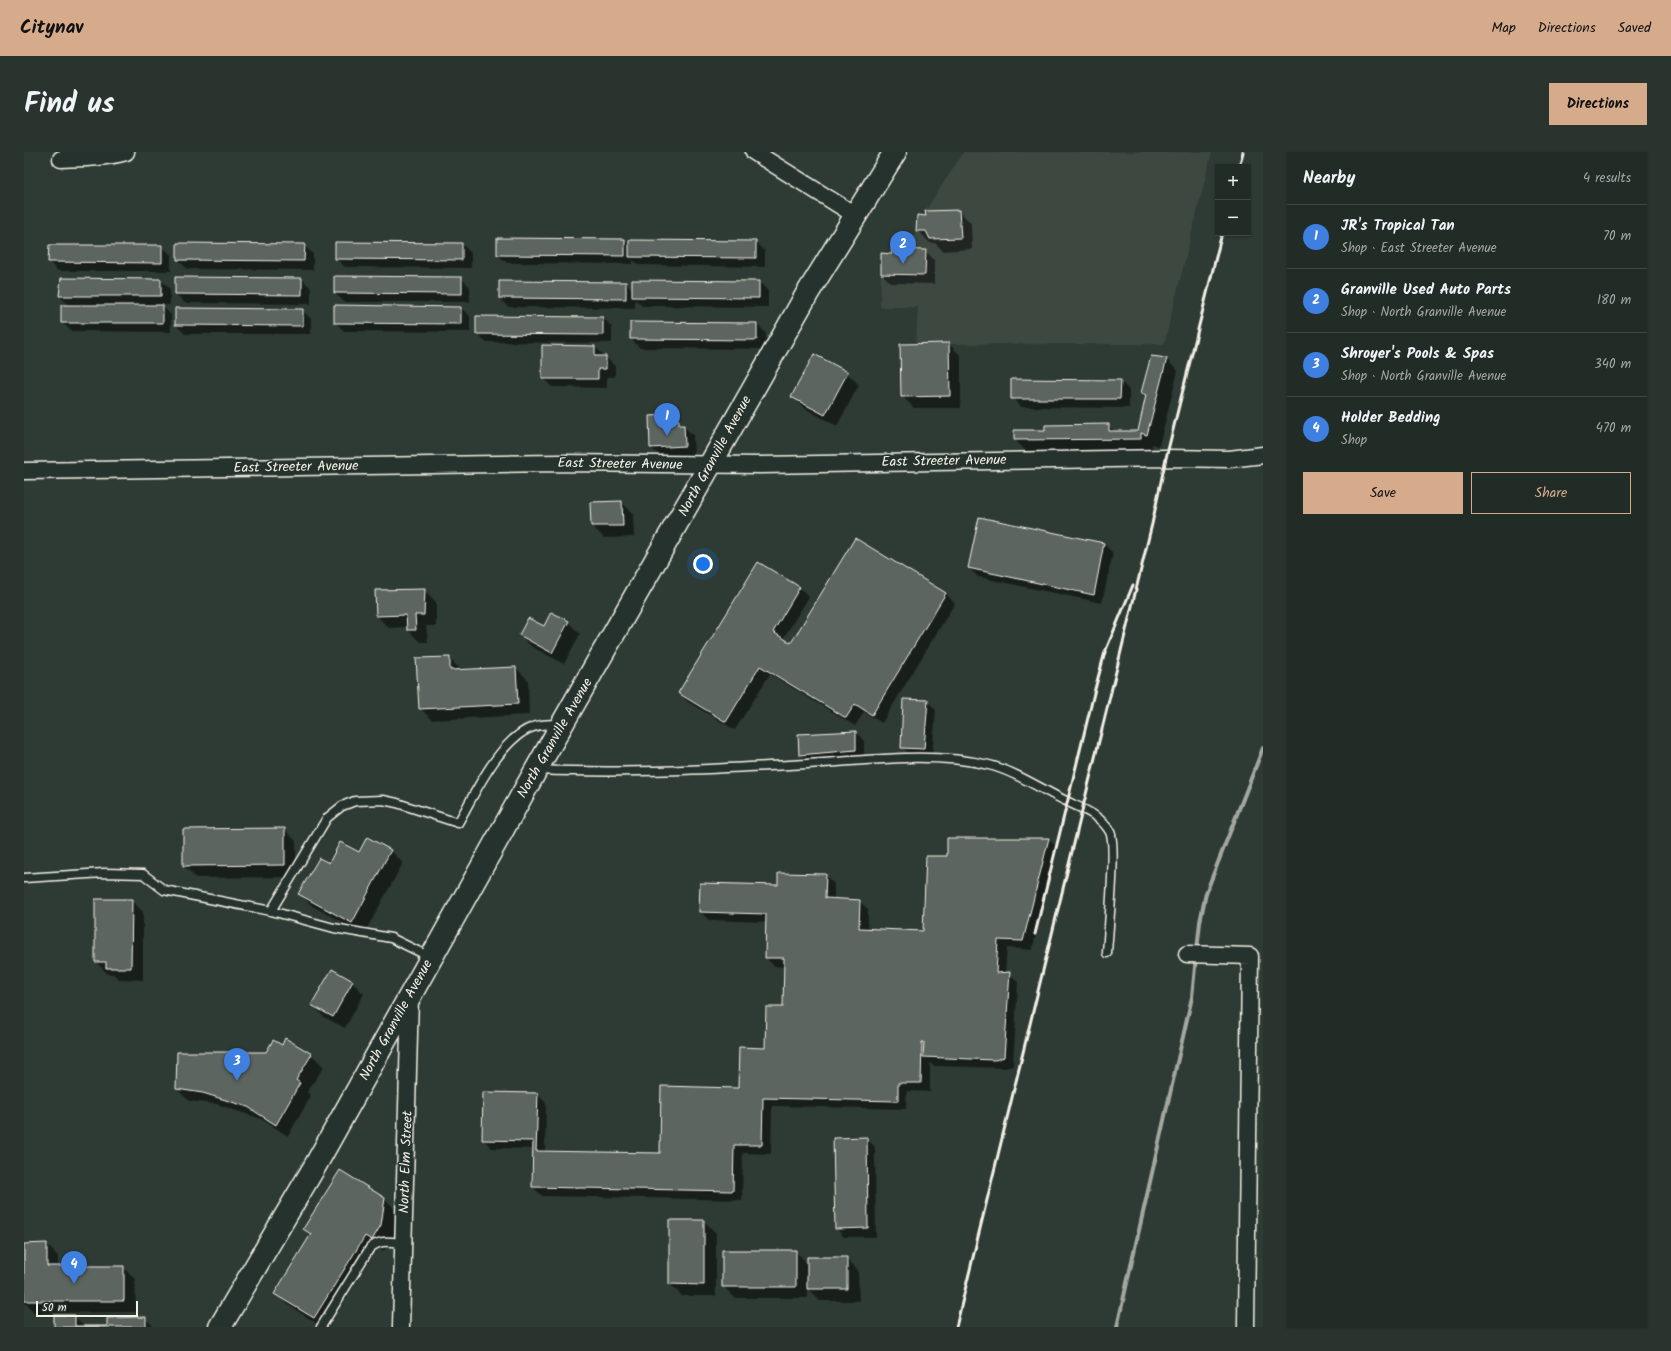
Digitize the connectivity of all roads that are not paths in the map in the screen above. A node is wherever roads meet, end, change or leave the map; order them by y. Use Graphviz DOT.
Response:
graph roads {
  1 [pos="126,152"];
  2 [pos="754,152"];
  3 [pos="895,152"];
  4 [pos="61,159"];
  5 [pos="855,215"];
  6 [pos="1263,455"];
  7 [pos="711,465"];
  8 [pos="24,470"];
  9 [pos="563,724"];
  10 [pos="536,770"];
  11 [pos="24,878"];
  12 [pos="271,911"];
  13 [pos="1107,953"];
  14 [pos="1187,954"];
  15 [pos="431,957"];
  16 [pos="410,997"];
  17 [pos="404,1243"];
  18 [pos="220,1327"];
  19 [pos="321,1327"];
  20 [pos="401,1327"];
  21 [pos="1246,1327"];
  1 -- 4 [label="street"];
  2 -- 5 [label="street"];
  3 -- 5 [label="main road, North Granville Avenue"];
  5 -- 7 [label="main road, North Granville Avenue"];
  6 -- 7 [label="street, East Streeter Avenue"];
  7 -- 8 [label="street, East Streeter Avenue"];
  7 -- 9 [label="main road, North Granville Avenue"];
  9 -- 10 [label="main road, North Granville Avenue"];
  9 -- 12 [label="lane"];
  10 -- 13 [label="lane"];
  10 -- 15 [label="main road, North Granville Avenue"];
  11 -- 12 [label="lane"];
  12 -- 15 [label="lane"];
  14 -- 21 [label="street"];
  15 -- 16 [label="main road, North Granville Avenue"];
  16 -- 17 [label="street, North Elm Street"];
  16 -- 18 [label="main road, North Granville Avenue"];
  17 -- 19 [label="lane"];
  17 -- 20 [label="street, North Elm Street"];
}
